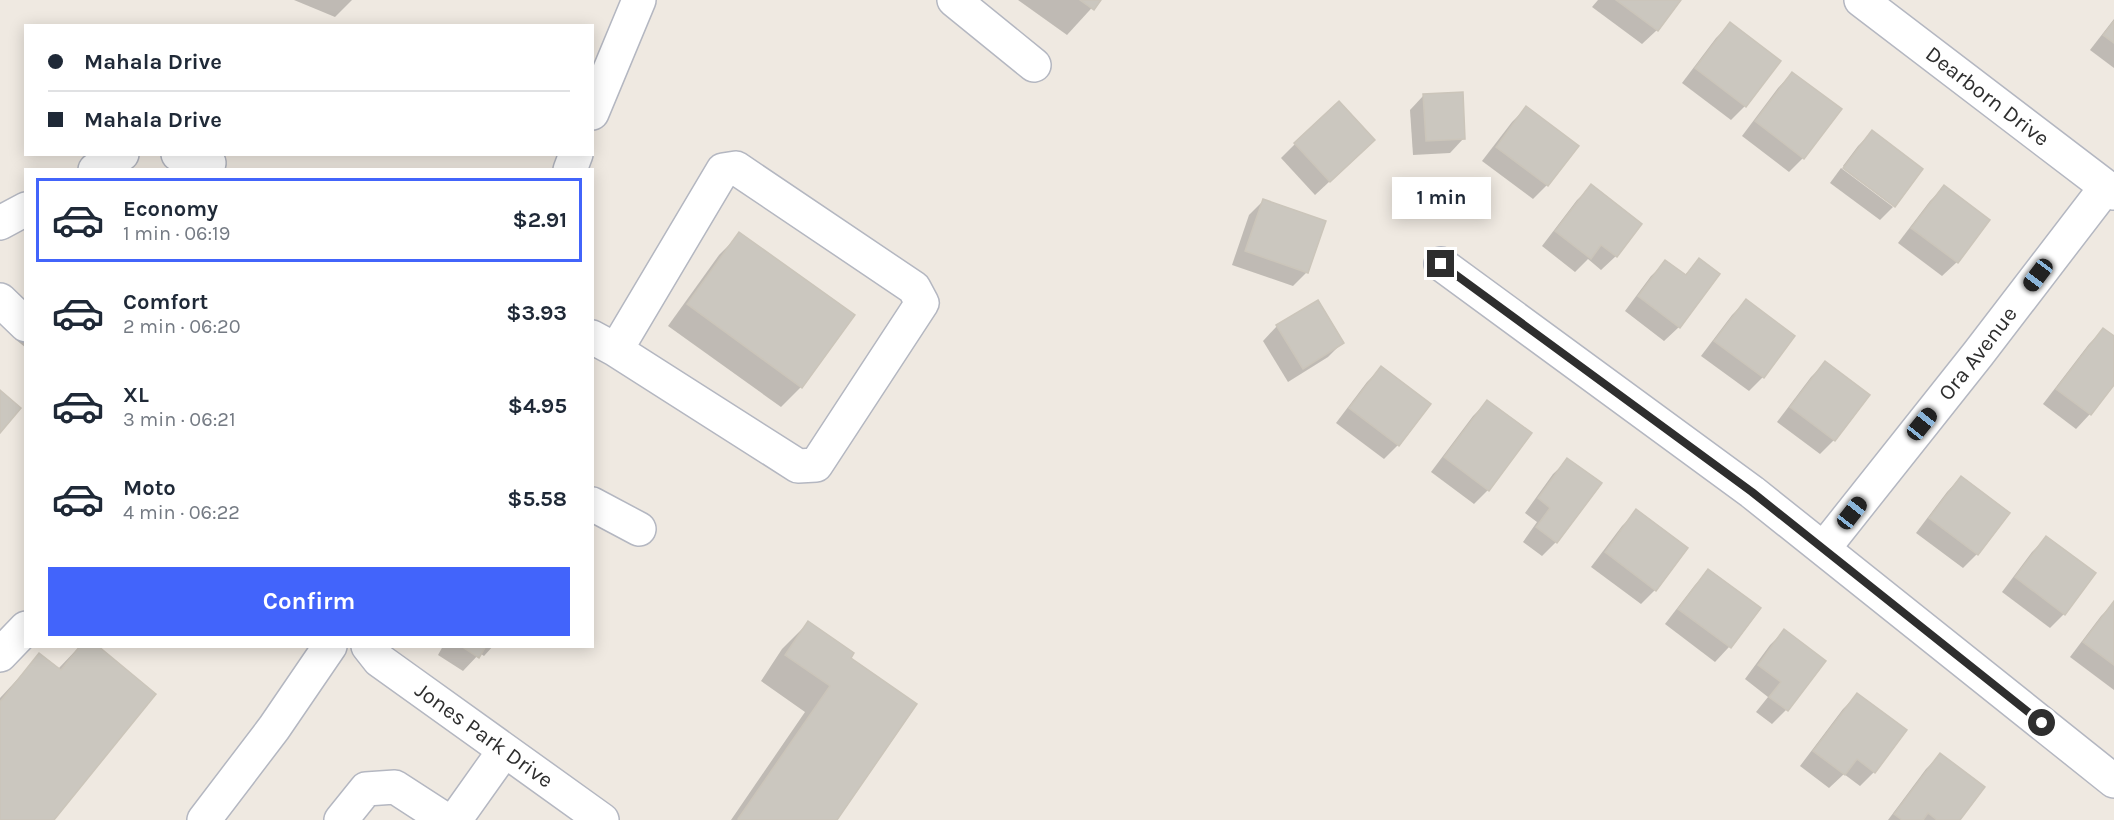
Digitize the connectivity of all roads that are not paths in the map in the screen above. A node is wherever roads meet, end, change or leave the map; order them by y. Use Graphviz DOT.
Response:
graph roads {
  1 [pos="639,0"];
  2 [pos="954,0"];
  3 [pos="1861,0"];
  4 [pos="1034,65"];
  5 [pos="594,108"];
  6 [pos="119,156"];
  7 [pos="188,156"];
  8 [pos="216,162"];
  9 [pos="98,168"];
  10 [pos="2110,190"];
  11 [pos="24,210"];
  12 [pos="0,223"];
  13 [pos="1441,264"];
  14 [pos="0,300"];
  15 [pos="24,323"];
  16 [pos="604,343"];
  17 [pos="594,505"];
  18 [pos="639,529"];
  19 [pos="1824,548"];
  20 [pos="24,630"];
  21 [pos="329,648"];
  22 [pos="370,648"];
  23 [pos="0,655"];
  24 [pos="504,751"];
  25 [pos="2114,781"];
  26 [pos="204,820"];
  27 [pos="341,820"];
  28 [pos="446,820"];
  29 [pos="455,820"];
  30 [pos="602,820"];
  1 -- 5 [label="street"];
  2 -- 4 [label="street"];
  3 -- 10 [label="street, Dearborn Drive"];
  6 -- 9 [label="street"];
  7 -- 8 [label="street"];
  10 -- 19 [label="street, Ora Avenue"];
  11 -- 12 [label="street"];
  13 -- 19 [label="street"];
  14 -- 15 [label="street"];
  16 -- 16 [label="street"];
  17 -- 18 [label="street"];
  19 -- 25 [label="street"];
  20 -- 23 [label="street"];
  21 -- 26 [label="street"];
  22 -- 24 [label="street, Jones Park Drive"];
  24 -- 29 [label="street"];
  24 -- 30 [label="street, Jones Park Drive"];
  27 -- 28 [label="street"];
}
